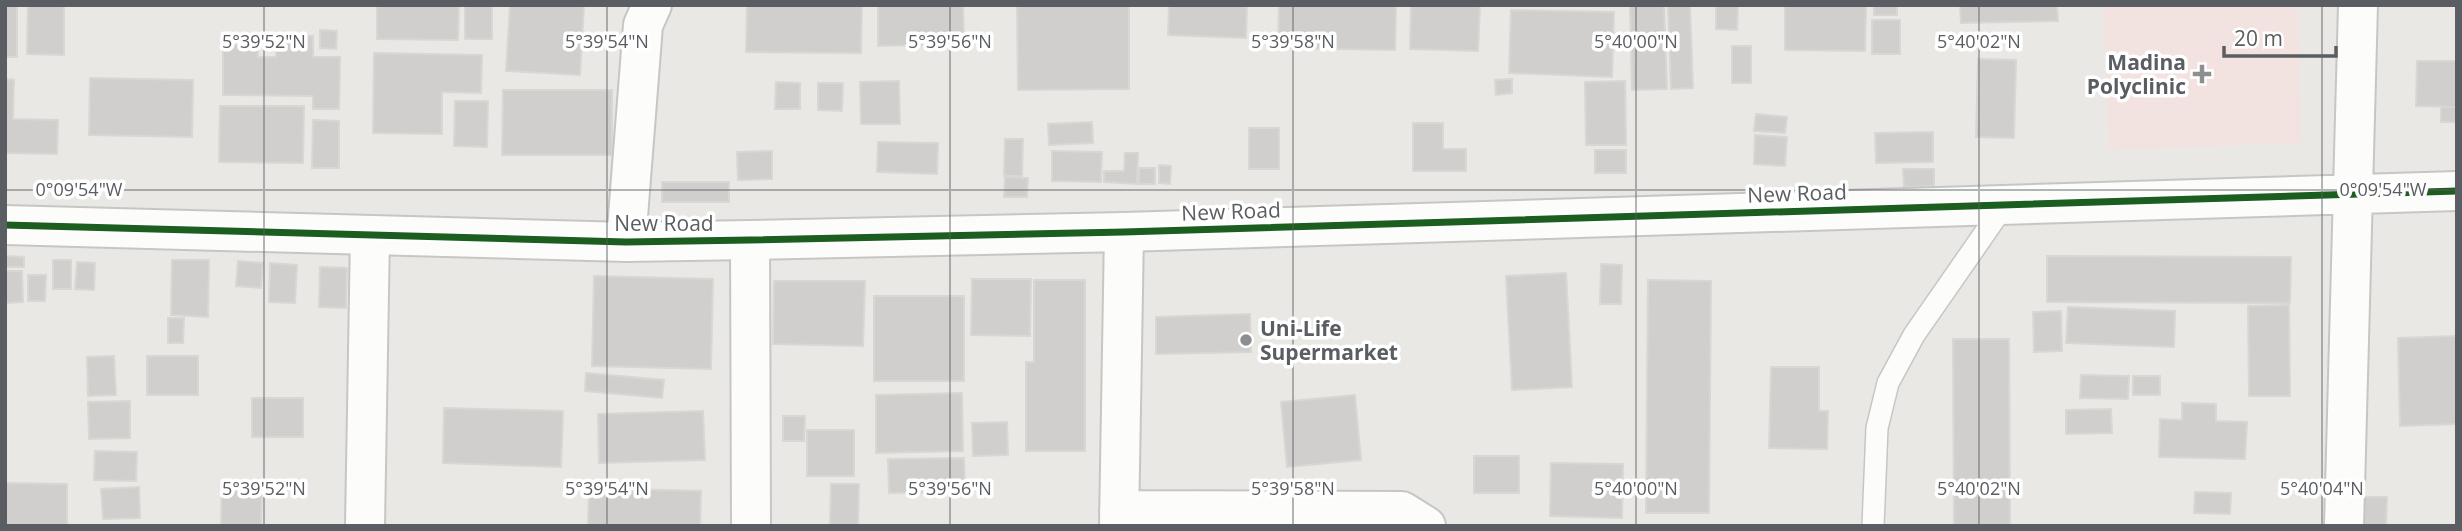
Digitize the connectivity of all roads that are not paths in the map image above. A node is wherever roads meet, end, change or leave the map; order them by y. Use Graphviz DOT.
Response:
graph roads {
  1 [pos="652,5"];
  2 [pos="2358,5"];
  3 [pos="2457,191"];
  4 [pos="2353,193"];
  5 [pos="2005,204"];
  6 [pos="5,225"];
  7 [pos="1124,232"];
  8 [pos="370,235"];
  9 [pos="750,240"];
  10 [pos="626,242"];
  11 [pos="1119,518"];
  12 [pos="365,526"];
  13 [pos="751,526"];
  14 [pos="1426,526"];
  15 [pos="1873,526"];
  16 [pos="2344,526"];
  1 -- 10 [label="street"];
  2 -- 4 [label="street"];
  3 -- 4 [label="street, New Road"];
  4 -- 5 [label="street, New Road"];
  4 -- 16 [label="street"];
  5 -- 7 [label="street, New Road"];
  5 -- 15 [label="lane"];
  6 -- 8 [label="street, New Road"];
  7 -- 9 [label="street, New Road"];
  7 -- 11 [label="street"];
  8 -- 10 [label="street, New Road"];
  8 -- 12 [label="street"];
  9 -- 10 [label="street, New Road"];
  9 -- 13 [label="street"];
  11 -- 14 [label="street"];
}
